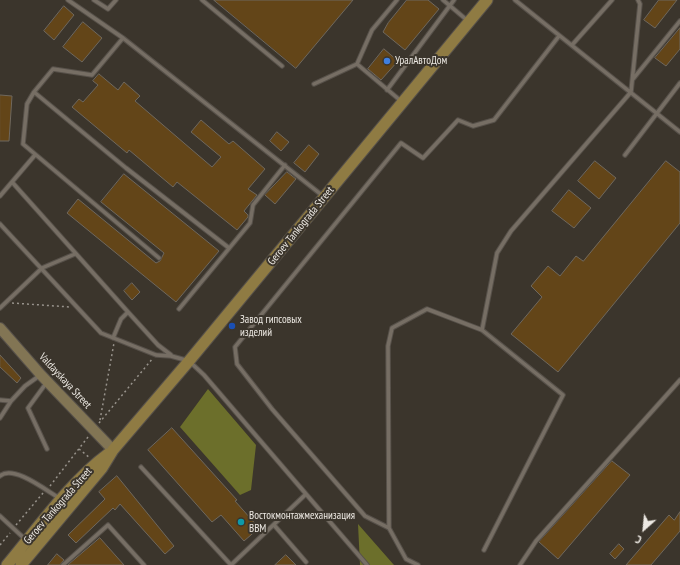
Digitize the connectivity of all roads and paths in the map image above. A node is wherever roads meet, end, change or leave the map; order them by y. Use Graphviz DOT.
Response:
graph roads {
  1 [pos="68,0"];
  2 [pos="94,0"];
  3 [pos="116,0"];
  4 [pos="202,0"];
  5 [pos="397,0"];
  6 [pos="443,0"];
  7 [pos="454,0"];
  8 [pos="487,0"];
  9 [pos="612,0"];
  10 [pos="638,0"];
  11 [pos="517,1"];
  12 [pos="449,5"];
  13 [pos="469,21"];
  14 [pos="680,21"];
  15 [pos="559,36"];
  16 [pos="123,38"];
  17 [pos="572,45"];
  18 [pos="358,64"];
  19 [pos="282,66"];
  20 [pos="632,80"];
  21 [pos="680,83"];
  22 [pos="314,84"];
  23 [pos="387,90"];
  24 [pos="34,92"];
  25 [pos="631,92"];
  26 [pos="402,102"];
  27 [pos="656,112"];
  28 [pos="680,132"];
  29 [pos="35,155"];
  30 [pos="625,155"];
  31 [pos="285,165"];
  32 [pos="12,182"];
  33 [pos="0,196"];
  34 [pos="324,197"];
  35 [pos="0,224"];
  36 [pos="229,248"];
  37 [pos="75,254"];
  38 [pos="159,258"];
  39 [pos="42,268"];
  40 [pos="6,303"];
  41 [pos="78,307"];
  42 [pos="0,308"];
  43 [pos="179,308"];
  44 [pos="128,312"];
  45 [pos="0,328"];
  46 [pos="482,330"];
  47 [pos="114,338"];
  48 [pos="156,355"];
  49 [pos="171,356"];
  50 [pos="189,361"];
  51 [pos="44,378"];
  52 [pos="680,380"];
  53 [pos="0,400"];
  54 [pos="11,401"];
  55 [pos="0,418"];
  56 [pos="97,425"];
  57 [pos="47,449"];
  58 [pos="114,450"];
  59 [pos="141,467"];
  60 [pos="0,476"];
  61 [pos="306,494"];
  62 [pos="62,500"];
  63 [pos="0,516"];
  64 [pos="274,525"];
  65 [pos="389,528"];
  66 [pos="27,541"];
  67 [pos="484,550"];
  68 [pos="306,562"];
  69 [pos="24,564"];
  70 [pos="7,565"];
  71 [pos="63,565"];
  72 [pos="144,565"];
  73 [pos="231,565"];
  74 [pos="367,565"];
  75 [pos="418,565"];
  76 [pos="520,565"];
  1 -- 16 [label="lane"];
  2 -- 3 [label="lane"];
  4 -- 19 [label="lane"];
  5 -- 18 [label="lane"];
  6 -- 12 [label="lane"];
  7 -- 12 [label="lane"];
  8 -- 13 [label="main road, Geroev Tankograda Street"];
  9 -- 17 [label="lane"];
  10 -- 20 [label="lane"];
  11 -- 15 [label="lane"];
  12 -- 13 [label="lane"];
  12 -- 23 [label="lane"];
  13 -- 26 [label="main road, Geroev Tankograda Street"];
  14 -- 20 [label="lane"];
  15 -- 17 [label="lane"];
  15 -- 65 [label="lane"];
  16 -- 24 [label="lane"];
  16 -- 31 [label="lane"];
  17 -- 25 [label="lane"];
  18 -- 22 [label="lane"];
  18 -- 23 [label="lane"];
  20 -- 25 [label="lane"];
  21 -- 27 [label="lane"];
  23 -- 26 [label="lane"];
  24 -- 29 [label="lane"];
  24 -- 36 [label="lane"];
  25 -- 27 [label="lane"];
  25 -- 46 [label="lane"];
  26 -- 34 [label="main road, Geroev Tankograda Street"];
  27 -- 28 [label="lane"];
  27 -- 30 [label="lane"];
  29 -- 32 [label="lane"];
  29 -- 38 [label="lane"];
  31 -- 34 [label="lane"];
  31 -- 36 [label="lane"];
  32 -- 33 [label="lane"];
  32 -- 37 [label="lane"];
  34 -- 50 [label="main road, Geroev Tankograda Street"];
  35 -- 39 [label="lane"];
  36 -- 43 [label="lane"];
  37 -- 39 [label="lane"];
  37 -- 44 [label="lane"];
  39 -- 40 [label="lane"];
  39 -- 41 [label="lane"];
  40 -- 41 [label="path"];
  40 -- 42 [label="lane"];
  41 -- 47 [label="lane"];
  44 -- 47 [label="lane"];
  44 -- 49 [label="lane"];
  45 -- 51 [label="street, Valdayskaya Street"];
  46 -- 65 [label="lane"];
  46 -- 67 [label="lane"];
  47 -- 48 [label="lane"];
  47 -- 56 [label="path"];
  48 -- 49 [label="lane"];
  48 -- 56 [label="path"];
  49 -- 50 [label="lane"];
  50 -- 58 [label="main road, Geroev Tankograda Street"];
  50 -- 61 [label="lane"];
  51 -- 54 [label="lane"];
  51 -- 56 [label="street, Valdayskaya Street"];
  51 -- 57 [label="lane"];
  52 -- 76 [label="lane"];
  53 -- 54 [label="lane"];
  54 -- 55 [label="lane"];
  56 -- 58 [label="street, Valdayskaya Street"];
  58 -- 62 [label="main road, Geroev Tankograda Street"];
  58 -- 69 [label="main road, Geroev Tankograda Street"];
  59 -- 73 [label="lane"];
  60 -- 62 [label="lane"];
  61 -- 64 [label="lane"];
  61 -- 74 [label="lane"];
  62 -- 66 [label="main road, Geroev Tankograda Street"];
  63 -- 66 [label="lane"];
  64 -- 68 [label="lane"];
  64 -- 73 [label="lane"];
  65 -- 75 [label="lane"];
  66 -- 70 [label="main road, Geroev Tankograda Street"];
  71 -- 72 [label="lane"];
}
